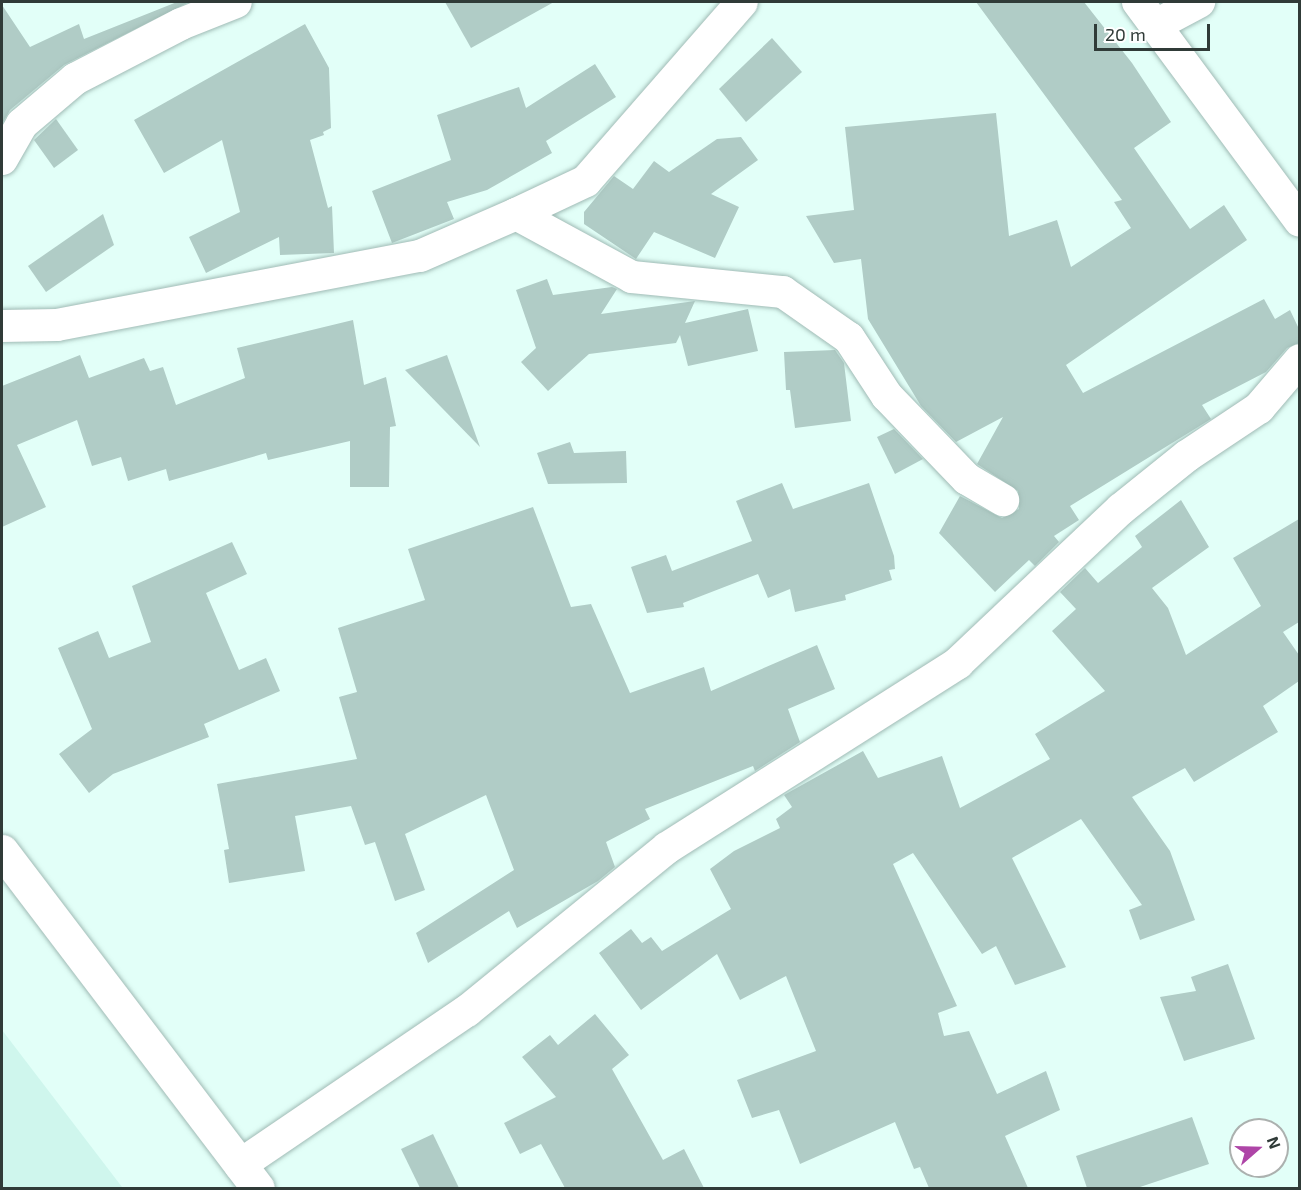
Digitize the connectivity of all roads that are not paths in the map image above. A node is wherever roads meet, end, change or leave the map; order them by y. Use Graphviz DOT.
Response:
graph roads {
  1 [pos="236,2"];
  2 [pos="742,2"];
  3 [pos="1199,2"];
  4 [pos="1147,13"];
  5 [pos="2,159"];
  6 [pos="516,214"];
  7 [pos="1299,222"];
  8 [pos="2,326"];
  9 [pos="1299,360"];
  10 [pos="1003,500"];
  11 [pos="2,851"];
  12 [pos="249,1177"];
  1 -- 5 [label="street"];
  2 -- 6 [label="street"];
  3 -- 4 [label="street"];
  4 -- 7 [label="street"];
  6 -- 8 [label="street"];
  6 -- 10 [label="street"];
  9 -- 12 [label="street"];
  11 -- 12 [label="main road"];
}
